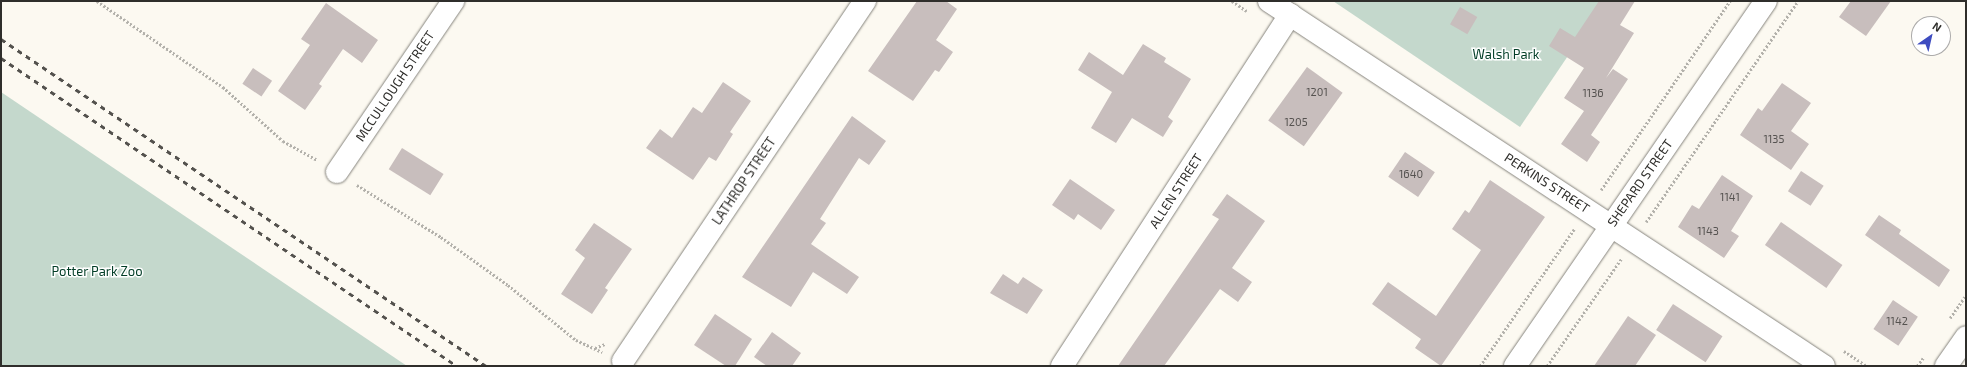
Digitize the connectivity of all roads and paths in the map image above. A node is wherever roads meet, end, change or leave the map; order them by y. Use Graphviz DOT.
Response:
graph roads {
  1 [pos="453,1"];
  2 [pos="865,1"];
  3 [pos="1269,1"];
  4 [pos="1730,1"];
  5 [pos="1766,1"];
  6 [pos="1798,1"];
  7 [pos="1290,15"];
  8 [pos="338,172"];
  9 [pos="1587,210"];
  10 [pos="1611,225"];
  11 [pos="1634,240"];
  12 [pos="1966,338"];
  13 [pos="622,361"];
  14 [pos="1062,366"];
  15 [pos="1480,366"];
  16 [pos="1515,366"];
  17 [pos="1547,366"];
  18 [pos="1824,366"];
  19 [pos="1946,366"];
  1 -- 8 [label="street, MCCULLOUGH STREET"];
  2 -- 13 [label="street, LATHROP STREET"];
  3 -- 7 [label="street, PERKINS STREET"];
  4 -- 9 [label="path"];
  5 -- 10 [label="street, SHEPARD STREET"];
  6 -- 11 [label="path"];
  7 -- 9 [label="street, PERKINS STREET"];
  7 -- 14 [label="street, ALLEN STREET"];
  9 -- 10 [label="street, PERKINS STREET"];
  9 -- 15 [label="path"];
  10 -- 11 [label="street, PERKINS STREET"];
  10 -- 16 [label="street, SHEPARD STREET"];
  11 -- 17 [label="path"];
  11 -- 18 [label="street, PERKINS STREET"];
  12 -- 19 [label="street"];
}
